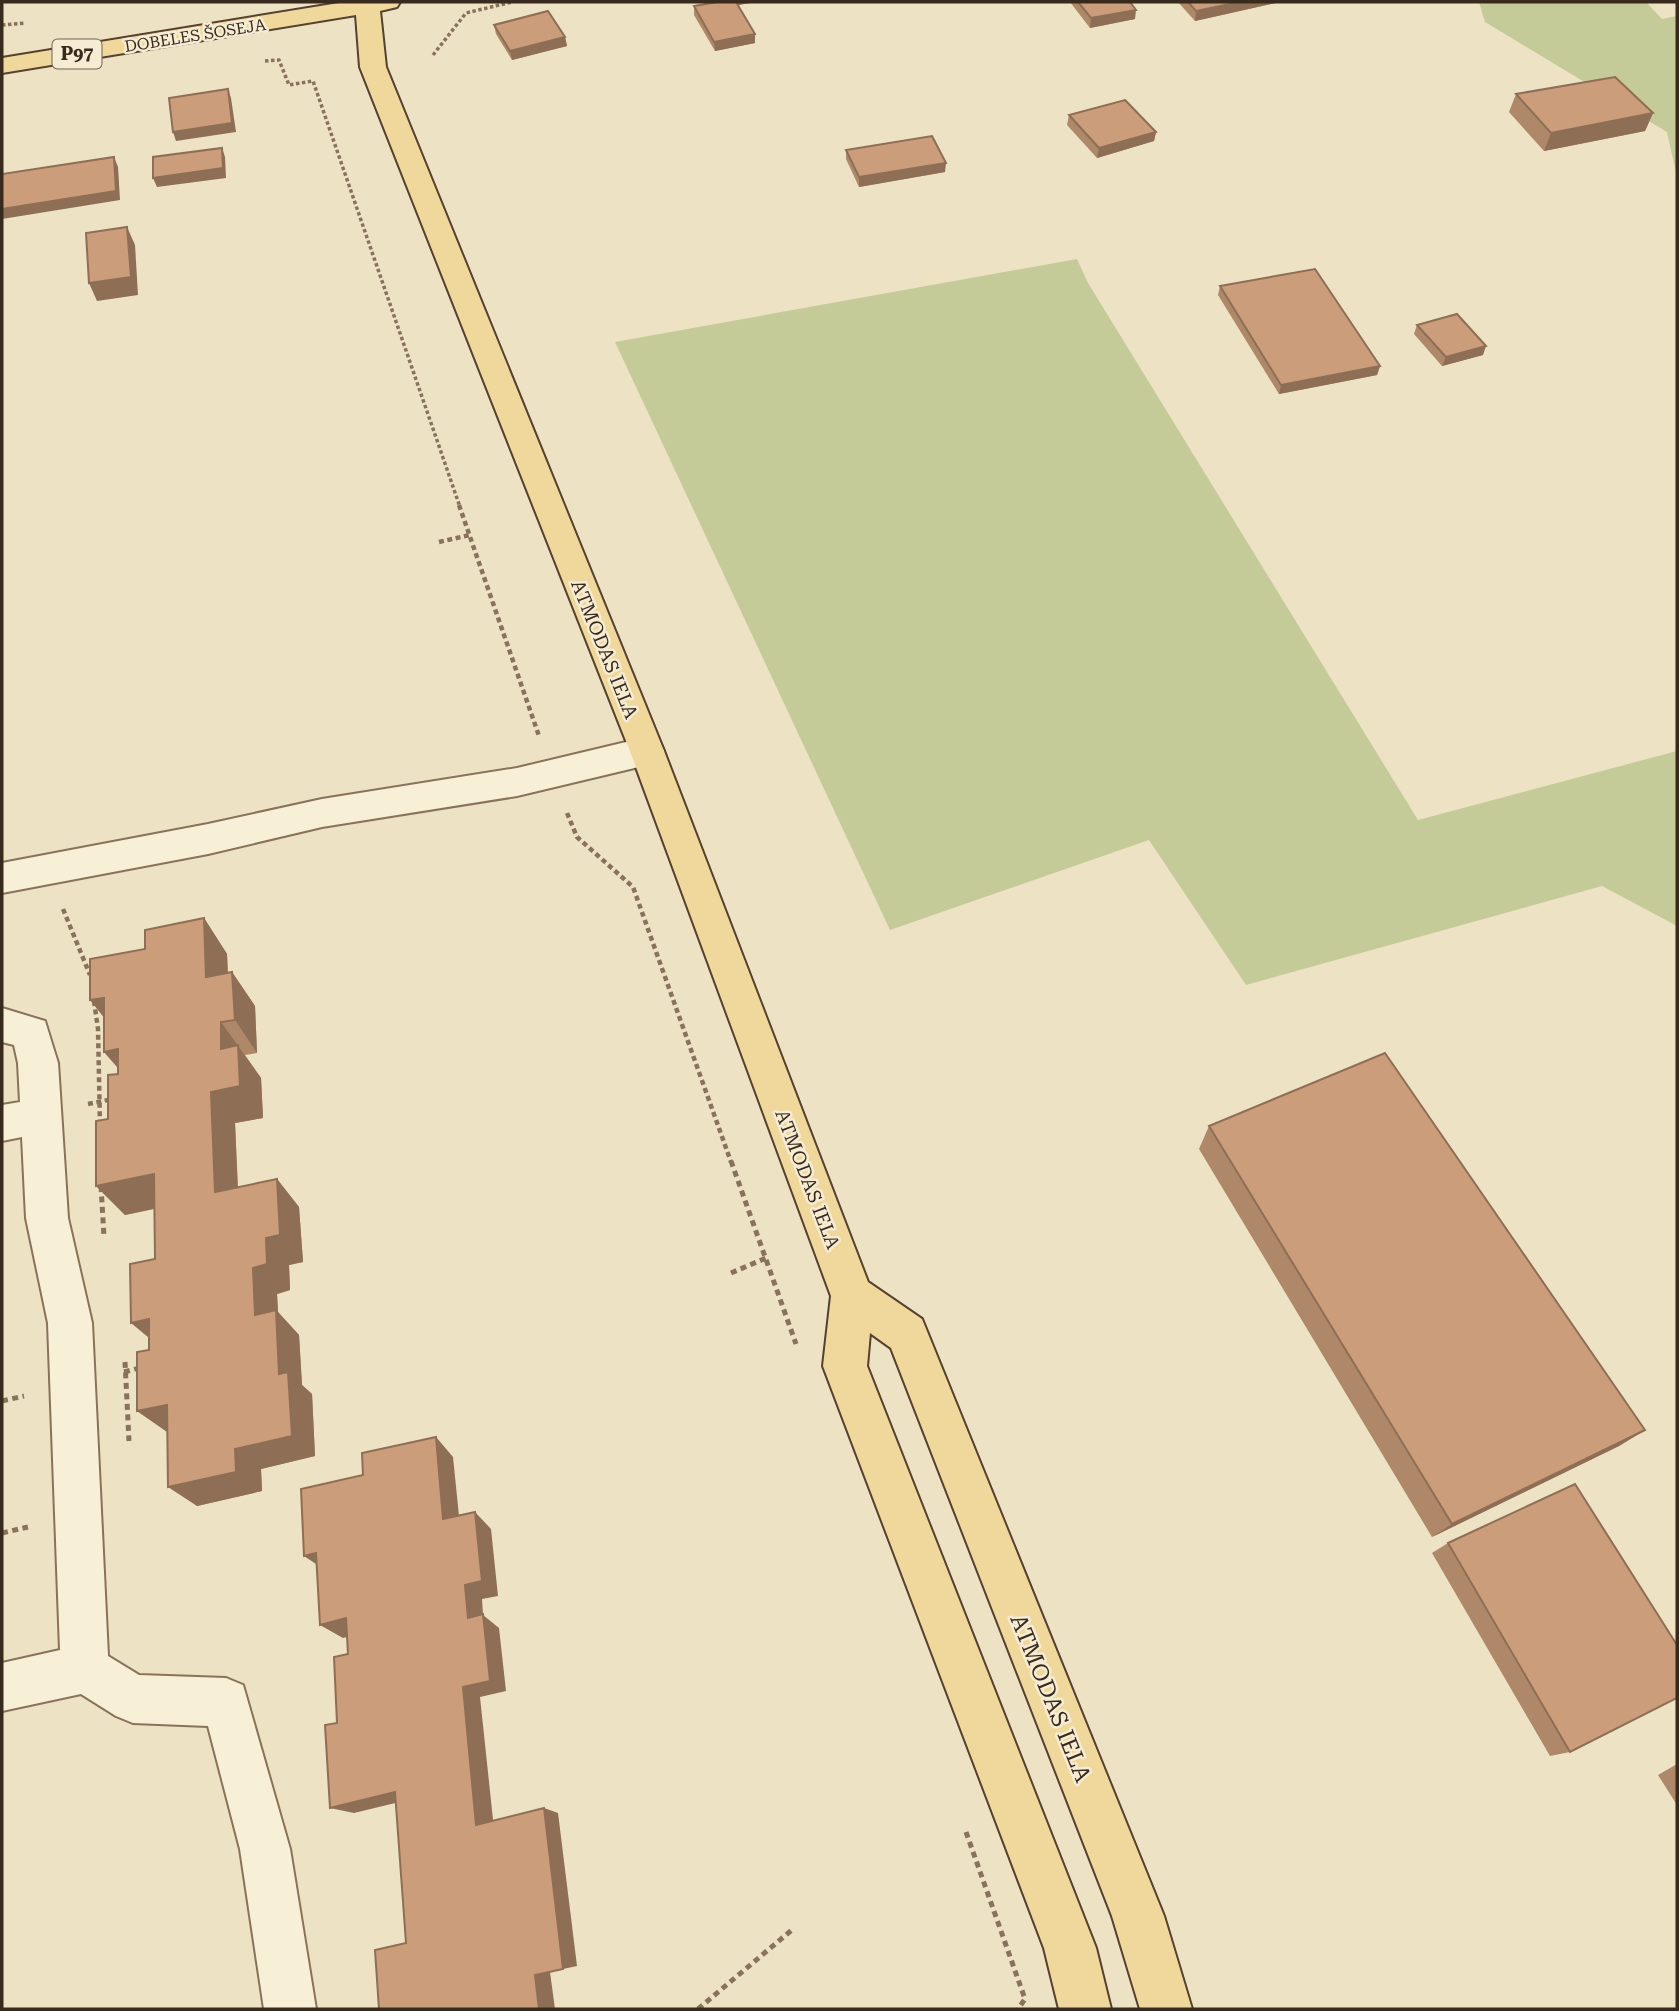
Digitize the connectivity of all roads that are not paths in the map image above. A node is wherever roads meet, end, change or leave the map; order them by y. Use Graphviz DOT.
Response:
graph roads {
  1 [pos="374,3"];
  2 [pos="2,66"];
  3 [pos="648,751"];
  4 [pos="2,878"];
  5 [pos="2,1025"];
  6 [pos="21,1119"];
  7 [pos="852,1296"];
  8 [pos="85,1669"];
  9 [pos="2,1687"];
  10 [pos="290,2009"];
  11 [pos="1085,2009"];
  12 [pos="1166,2009"];
  1 -- 2 [label="main road, DOBELES ŠOSEJA / P97"];
  1 -- 3 [label="main road, ATMODAS IELA"];
  3 -- 4 [label="street"];
  3 -- 7 [label="main road, ATMODAS IELA"];
  5 -- 6 [label="street"];
  6 -- 8 [label="street"];
  7 -- 11 [label="main road, ATMODAS IELA"];
  7 -- 12 [label="main road, ATMODAS IELA"];
  8 -- 9 [label="street"];
  8 -- 10 [label="street"];
}
